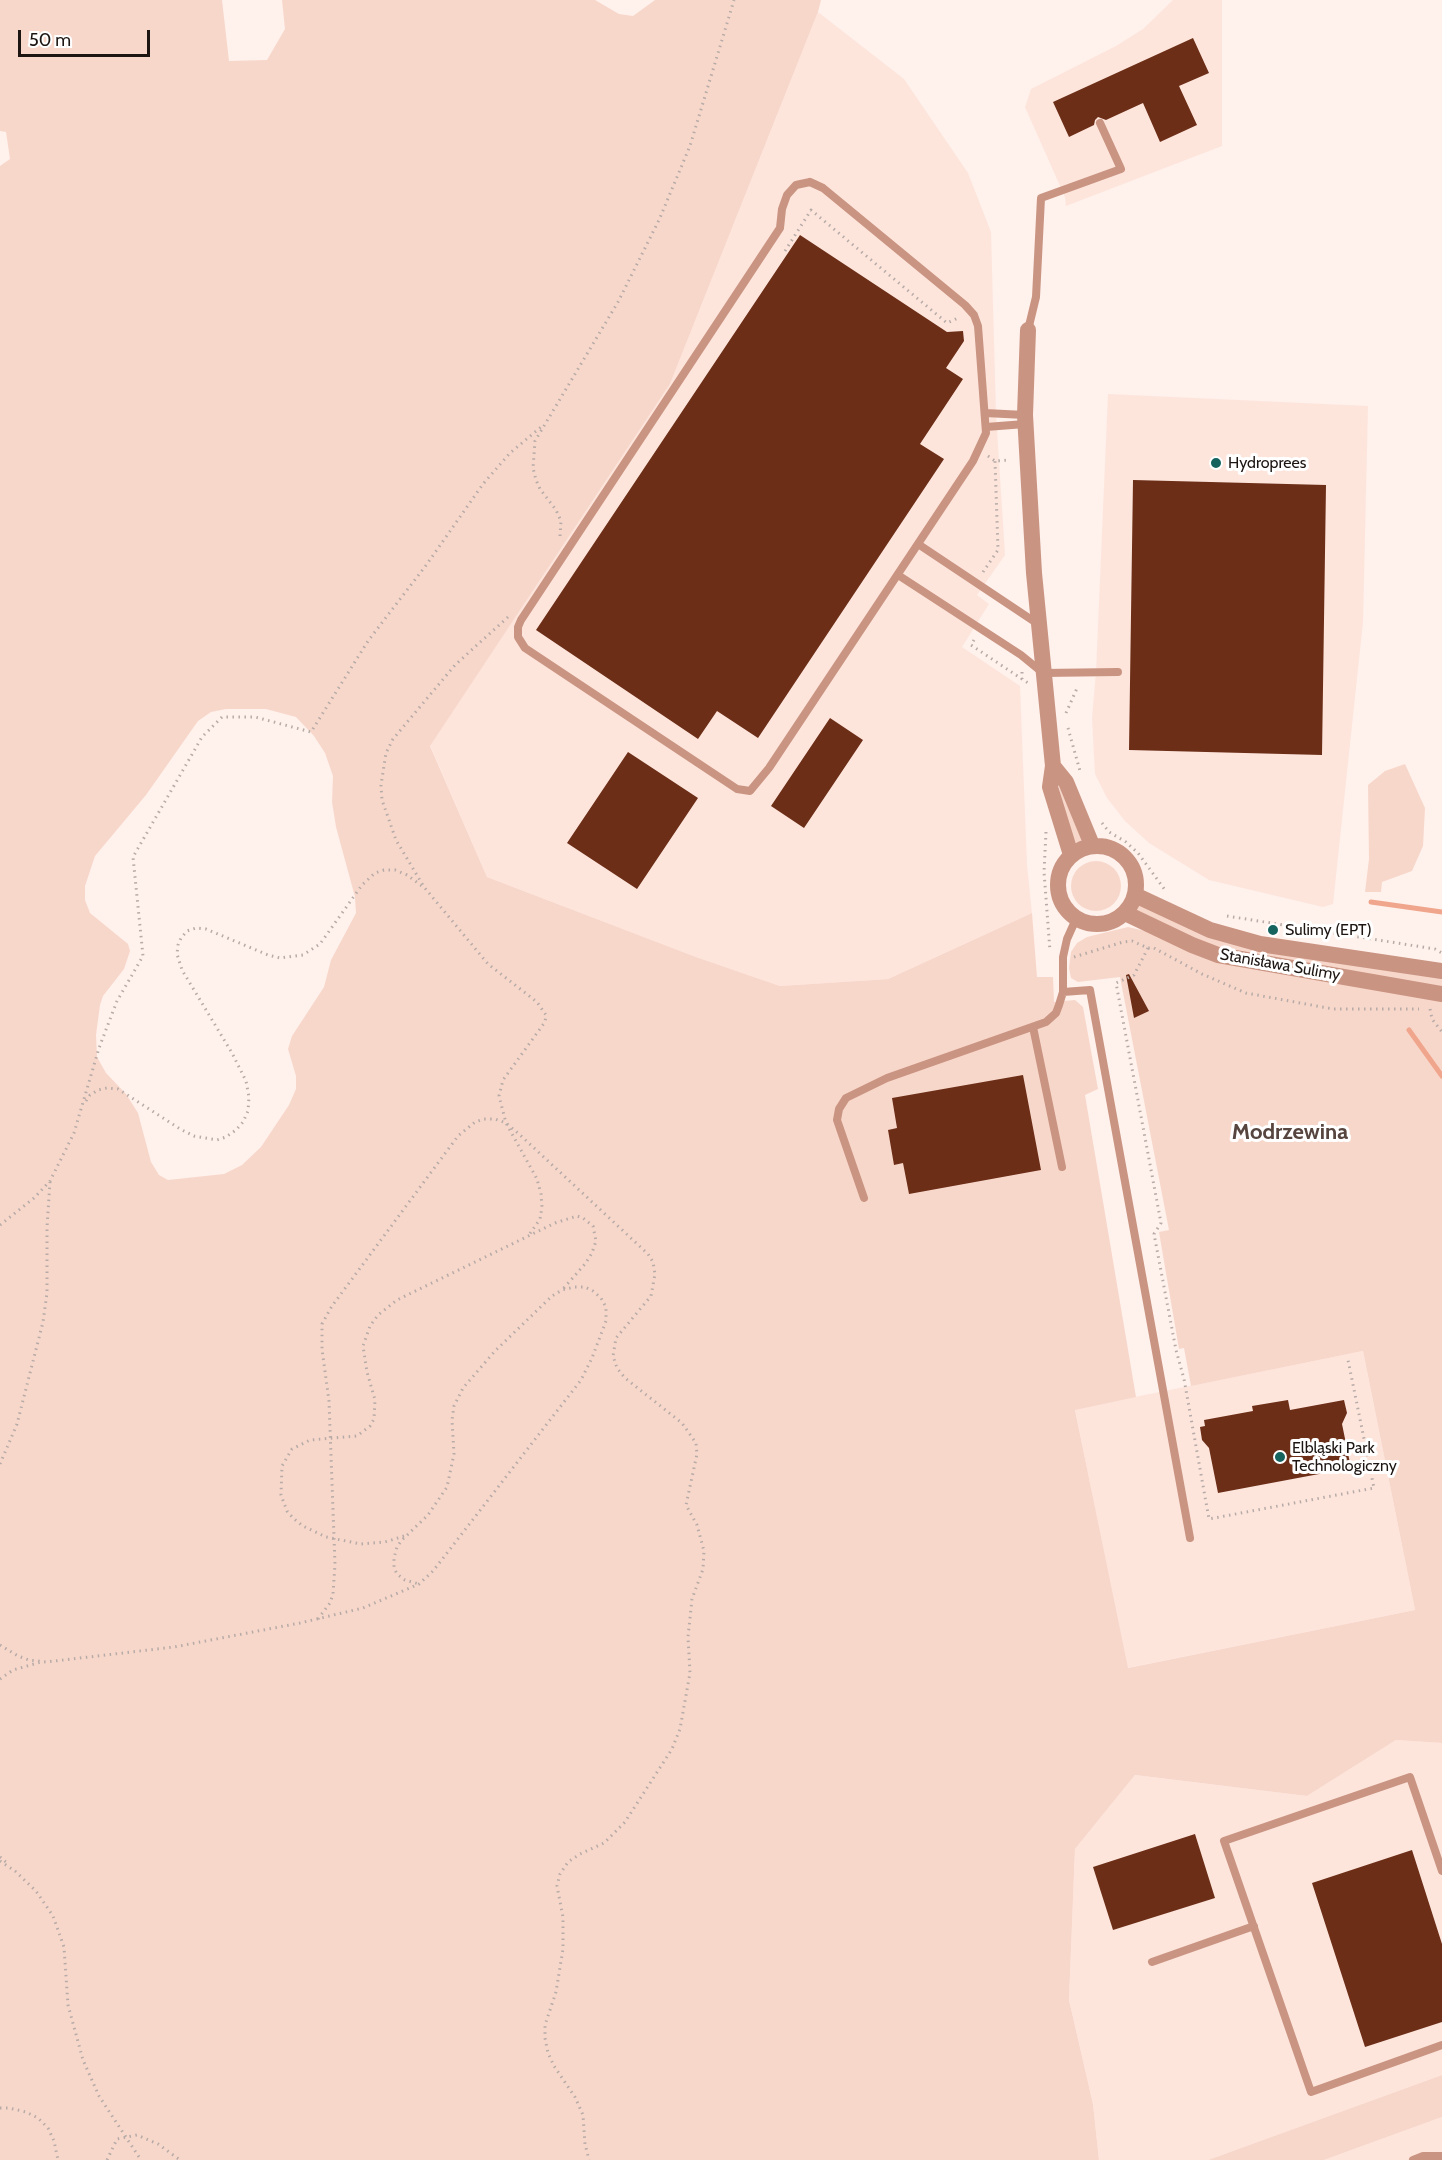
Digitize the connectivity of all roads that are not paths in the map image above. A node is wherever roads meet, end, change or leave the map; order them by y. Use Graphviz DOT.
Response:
graph roads {
  1 [pos="1100,123"];
  2 [pos="1028,330"];
  3 [pos="985,413"];
  4 [pos="1025,419"];
  5 [pos="986,427"];
  6 [pos="918,544"];
  7 [pos="898,575"];
  8 [pos="1040,625"];
  9 [pos="1118,672"];
  10 [pos="1043,673"];
  11 [pos="1053,766"];
  12 [pos="1092,845"];
  13 [pos="1071,855"];
  14 [pos="1135,895"];
  15 [pos="1125,913"];
  16 [pos="1076,919"];
  17 [pos="1442,971"];
  18 [pos="1063,992"];
  19 [pos="1442,994"];
  20 [pos="1033,1027"];
  21 [pos="1062,1167"];
  22 [pos="864,1198"];
  23 [pos="1190,1538"];
  24 [pos="1442,1871"];
  25 [pos="1254,1926"];
  26 [pos="1152,1962"];
  27 [pos="1442,2045"];
  28 [pos="1442,2156"];
  29 [pos="1413,2160"];
  1 -- 2 [label="lane"];
  2 -- 4 [label="street"];
  3 -- 4 [label="lane"];
  3 -- 5 [label="lane"];
  3 -- 7 [label="lane"];
  4 -- 5 [label="lane"];
  4 -- 8 [label="street"];
  5 -- 6 [label="lane"];
  6 -- 7 [label="lane"];
  6 -- 8 [label="lane"];
  7 -- 10 [label="lane"];
  8 -- 10 [label="street"];
  9 -- 10 [label="lane"];
  10 -- 11 [label="street"];
  11 -- 12 [label="street"];
  11 -- 13 [label="street"];
  12 -- 13 [label="street"];
  12 -- 14 [label="street"];
  13 -- 16 [label="street"];
  14 -- 15 [label="street"];
  14 -- 17 [label="street, Stanisława Sulimy"];
  15 -- 16 [label="street"];
  15 -- 19 [label="street, Stanisława Sulimy"];
  16 -- 18 [label="lane"];
  18 -- 20 [label="lane"];
  18 -- 23 [label="lane"];
  20 -- 21 [label="lane"];
  20 -- 22 [label="lane"];
  24 -- 25 [label="lane"];
  25 -- 26 [label="lane"];
  25 -- 27 [label="lane"];
  28 -- 29 [label="lane"];
}
